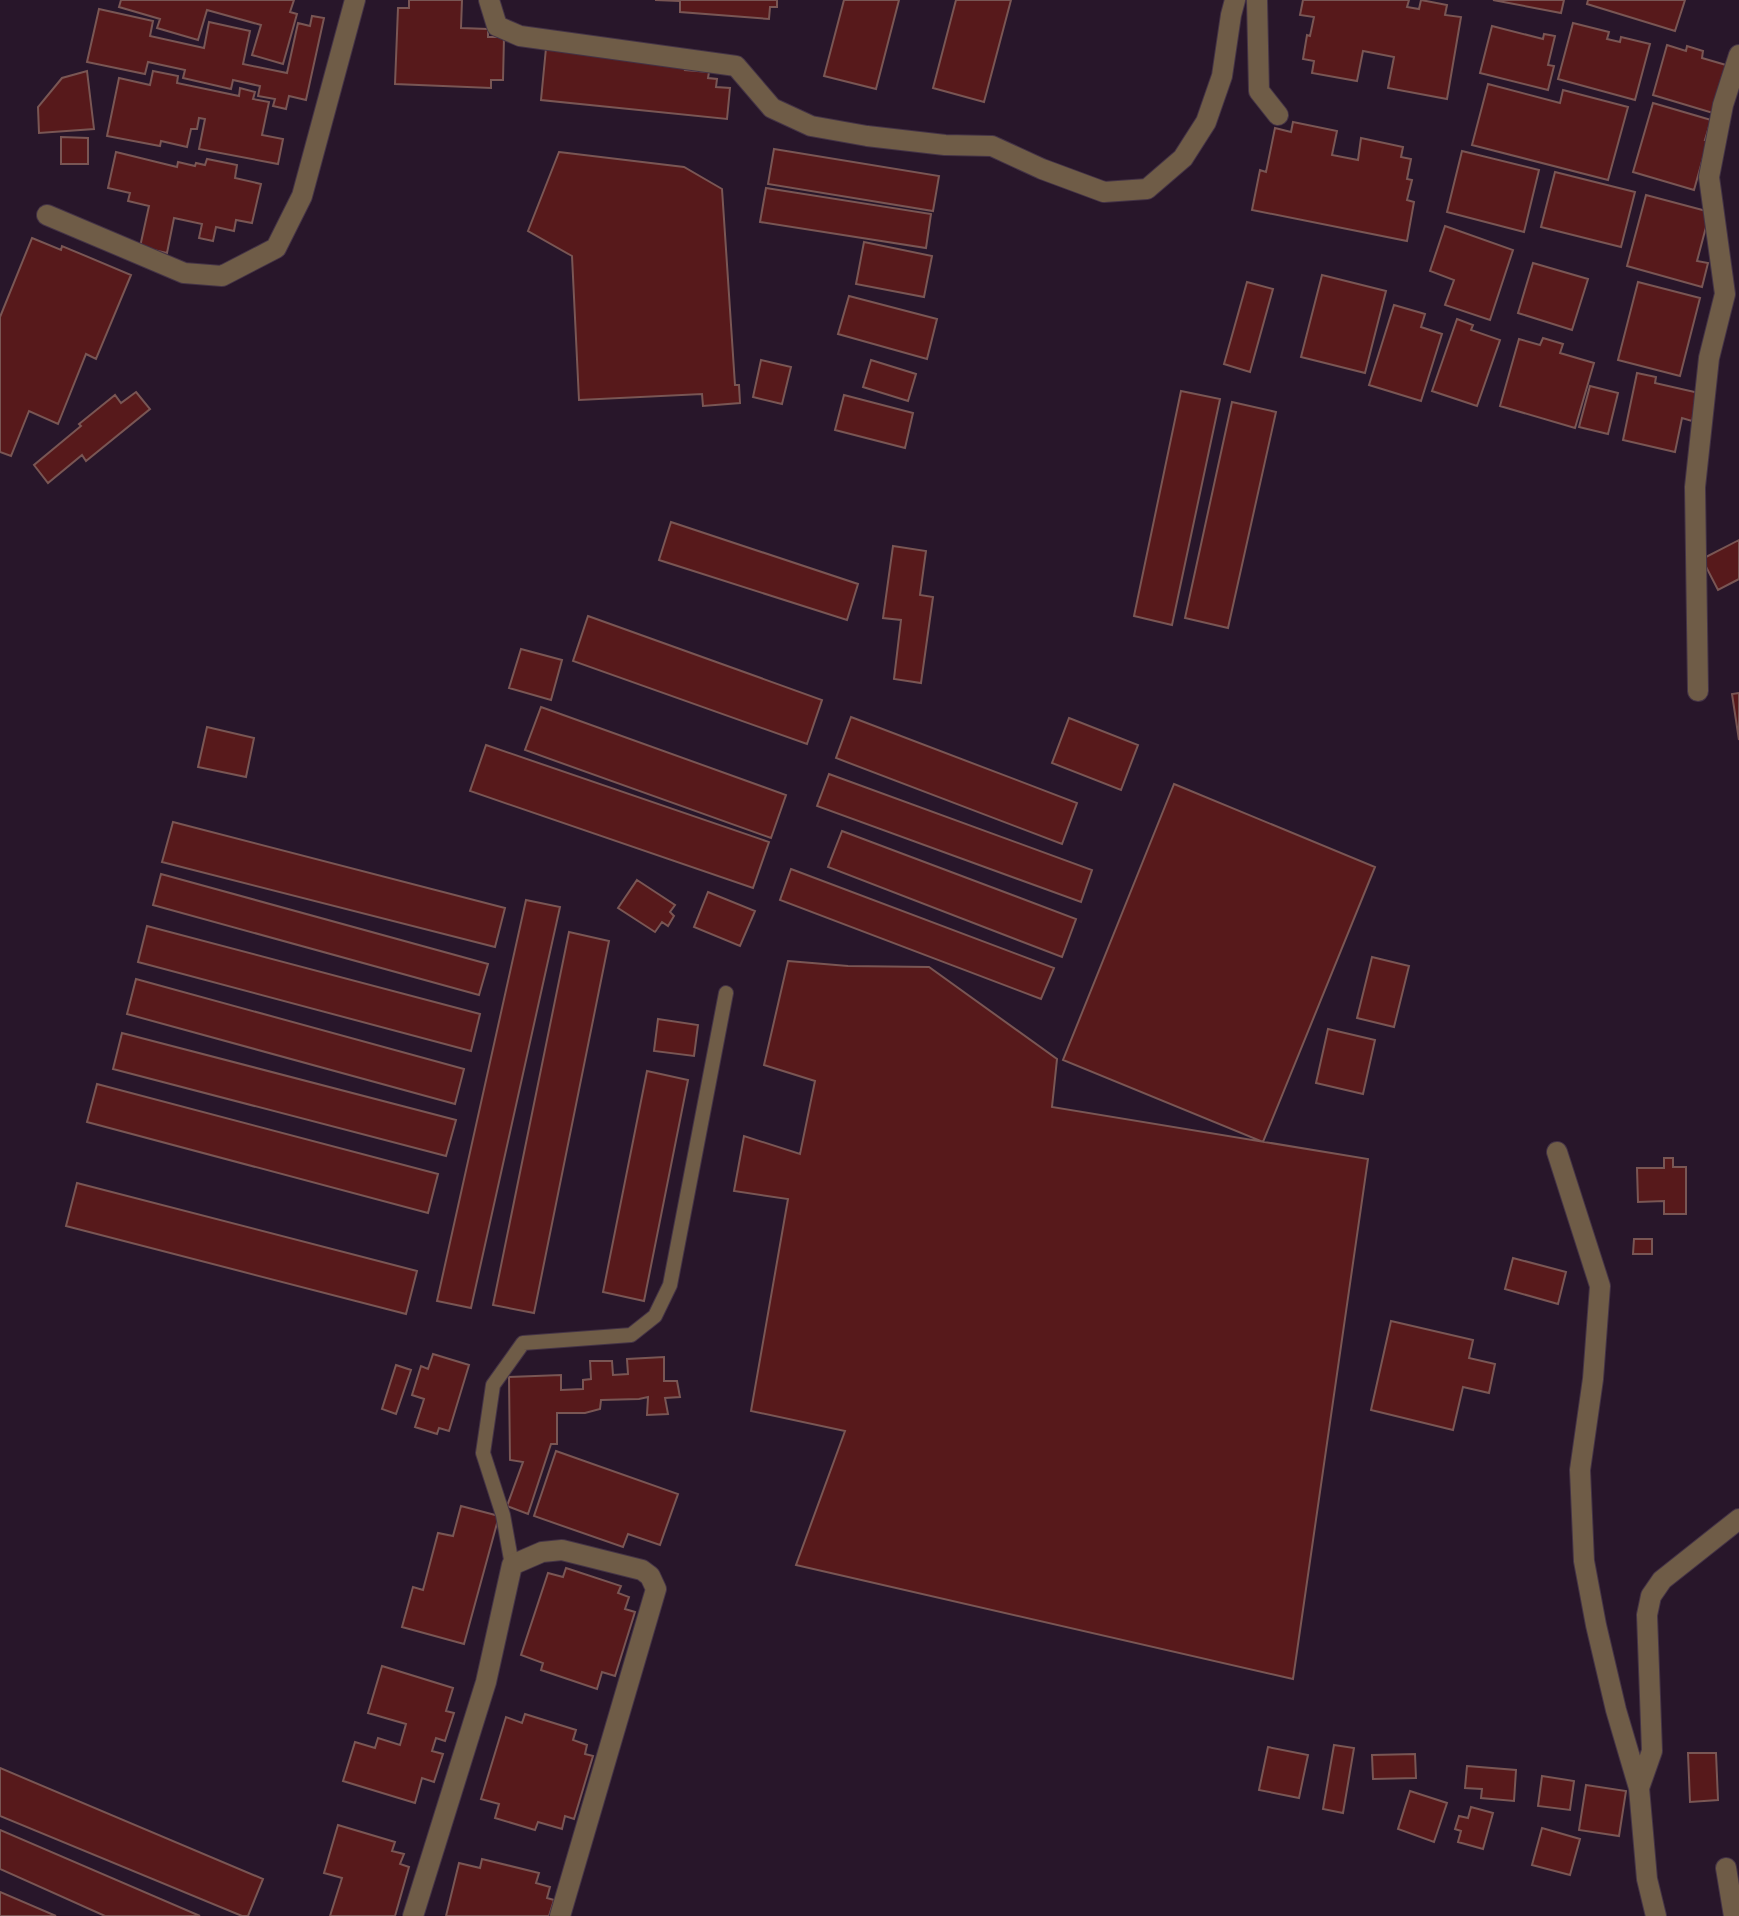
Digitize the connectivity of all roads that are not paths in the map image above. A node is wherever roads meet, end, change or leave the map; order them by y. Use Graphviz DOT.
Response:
graph roads {
  1 [pos="355,0"];
  2 [pos="489,0"];
  3 [pos="1235,0"];
  4 [pos="1257,0"];
  5 [pos="1739,55"];
  6 [pos="1278,115"];
  7 [pos="47,215"];
  8 [pos="1698,691"];
  9 [pos="726,993"];
  10 [pos="1557,1152"];
  11 [pos="1739,1519"];
  12 [pos="512,1565"];
  13 [pos="1639,1788"];
  14 [pos="1726,1868"];
  15 [pos="413,1916"];
  16 [pos="560,1916"];
  17 [pos="1656,1916"];
  18 [pos="1734,1916"];
  1 -- 7 [label="street"];
  2 -- 3 [label="street"];
  4 -- 6 [label="street"];
  5 -- 8 [label="street"];
  9 -- 12 [label="lane"];
  10 -- 13 [label="street"];
  11 -- 13 [label="street"];
  12 -- 15 [label="street"];
  12 -- 16 [label="street"];
  13 -- 17 [label="street"];
  14 -- 18 [label="street"];
}
